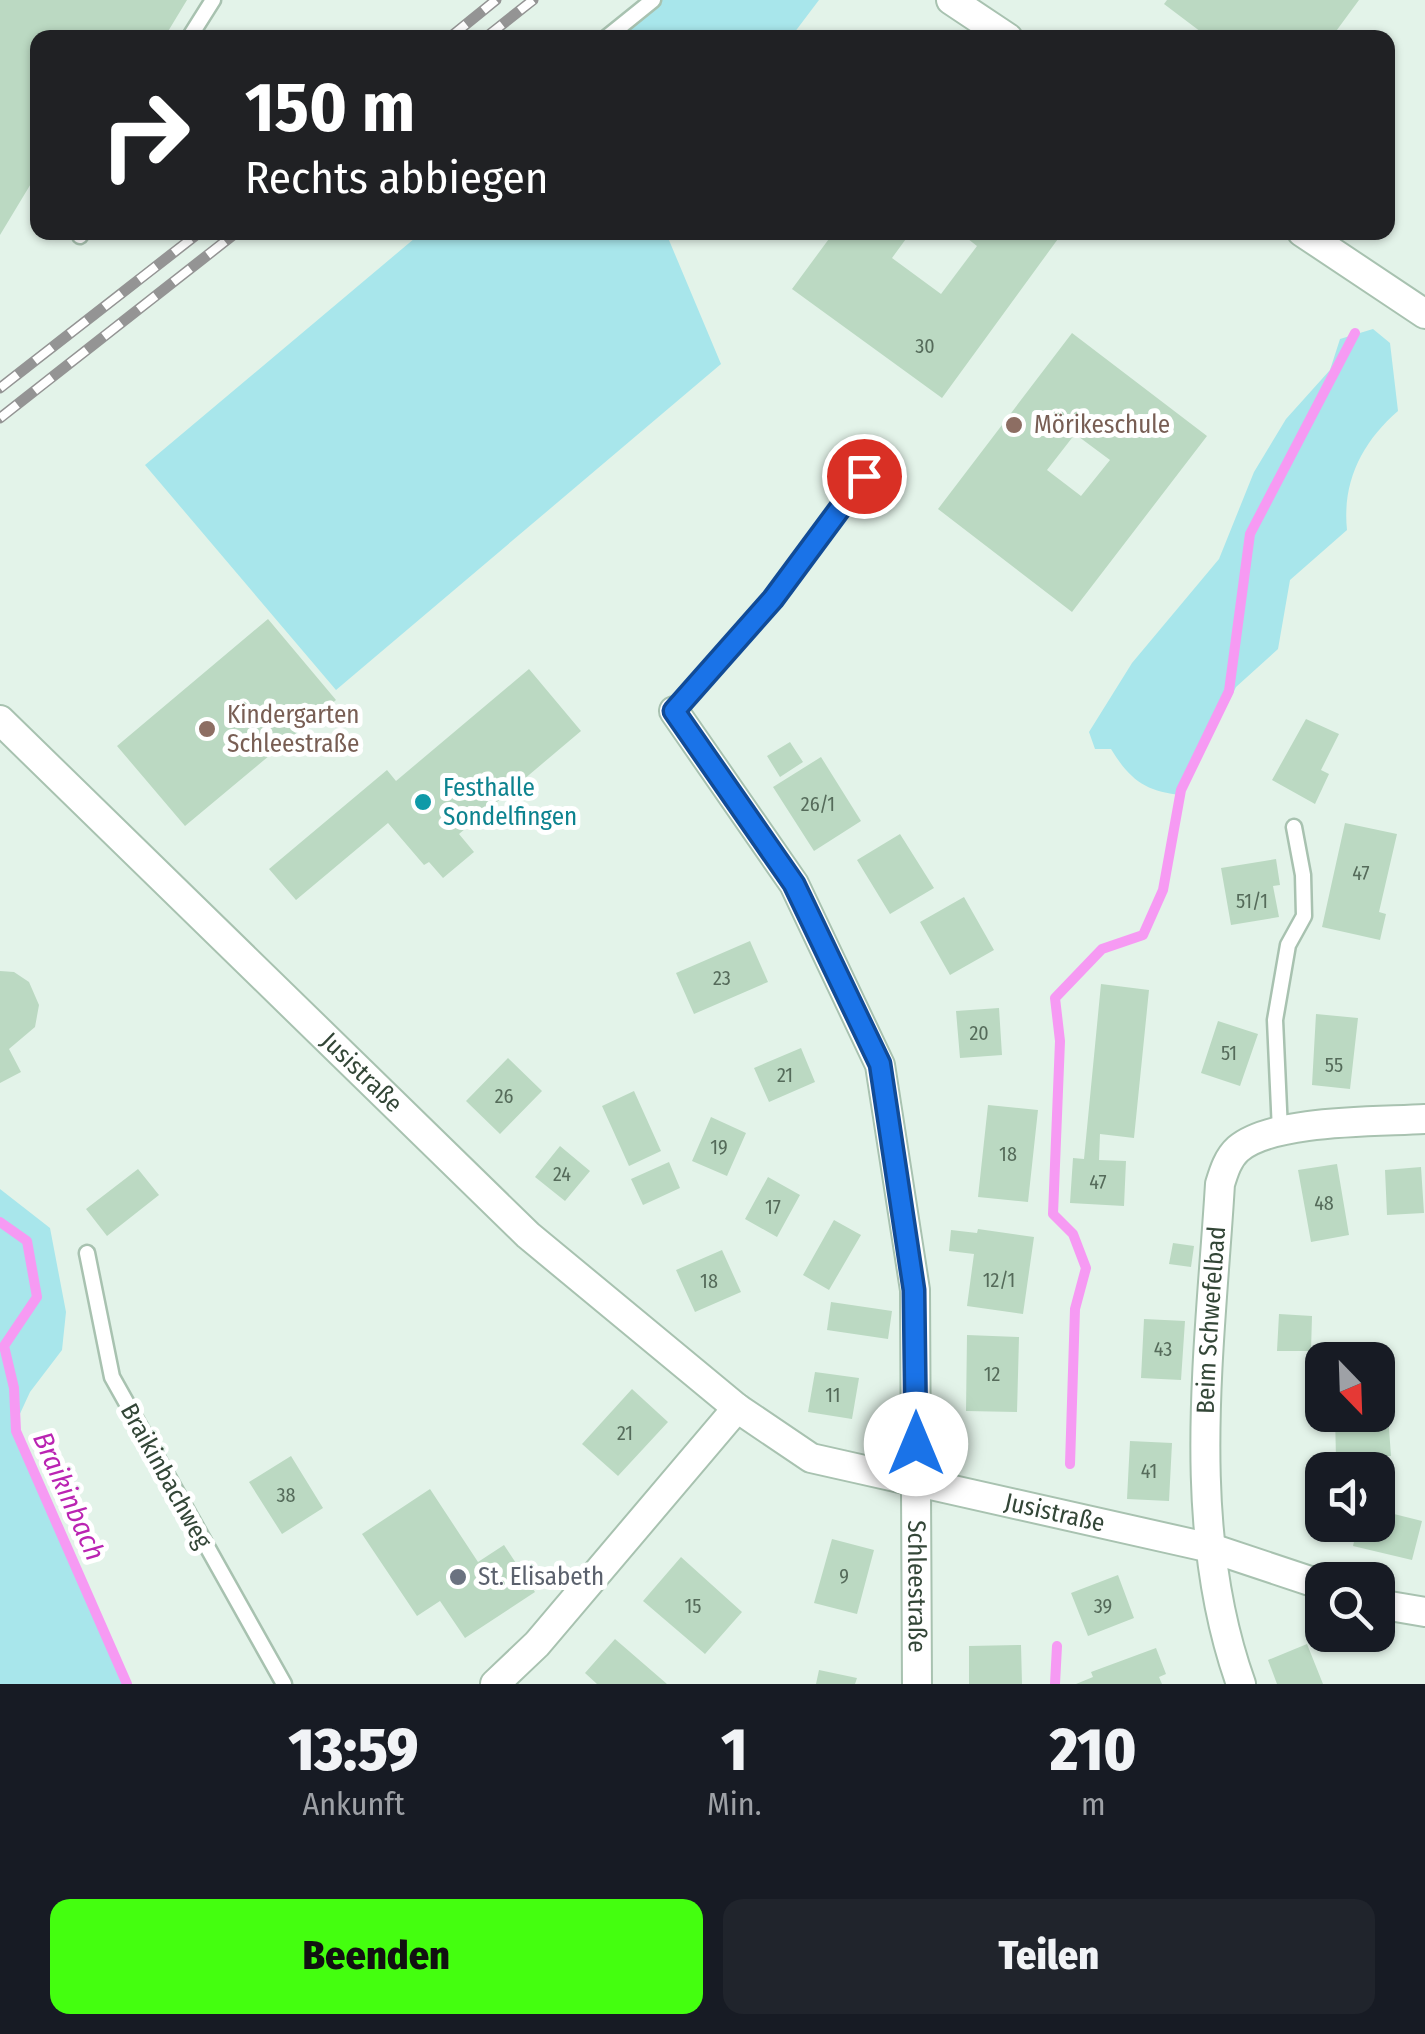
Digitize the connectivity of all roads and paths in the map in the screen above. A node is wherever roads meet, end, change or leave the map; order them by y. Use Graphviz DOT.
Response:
graph roads {
  1 [pos="213,0"];
  2 [pos="653,0"];
  3 [pos="951,0"];
  4 [pos="194,30"];
  5 [pos="616,30"];
  6 [pos="996,30"];
  7 [pos="1314,240"];
  8 [pos="1425,314"];
  9 [pos="864,476"];
  10 [pos="674,711"];
  11 [pos="0,720"];
  12 [pos="1294,827"];
  13 [pos="1425,1119"];
  14 [pos="1280,1131"];
  15 [pos="87,1253"];
  16 [pos="736,1408"];
  17 [pos="916,1483"];
  18 [pos="1212,1548"];
  19 [pos="1305,1580"];
  20 [pos="1395,1607"];
  21 [pos="1425,1612"];
  22 [pos="284,1684"];
  23 [pos="495,1684"];
  24 [pos="917,1684"];
  25 [pos="1242,1684"];
  1 -- 4 [label="lane"];
  2 -- 5 [label="lane"];
  3 -- 6 [label="street"];
  7 -- 8 [label="street"];
  9 -- 10 [label="lane"];
  10 -- 17 [label="street, Schleestraße"];
  11 -- 16 [label="street, Jusistraße"];
  12 -- 14 [label="lane"];
  13 -- 14 [label="street, Beim Schwefelbad"];
  14 -- 18 [label="street, Beim Schwefelbad"];
  15 -- 22 [label="lane, Braikinbachweg"];
  16 -- 17 [label="street, Jusistraße"];
  16 -- 23 [label="street"];
  17 -- 18 [label="street, Jusistraße"];
  17 -- 24 [label="street, Schleestraße"];
  18 -- 19 [label="street, Jusistraße"];
  18 -- 25 [label="street, Beim Schwefelbad"];
  20 -- 21 [label="street"];
}
